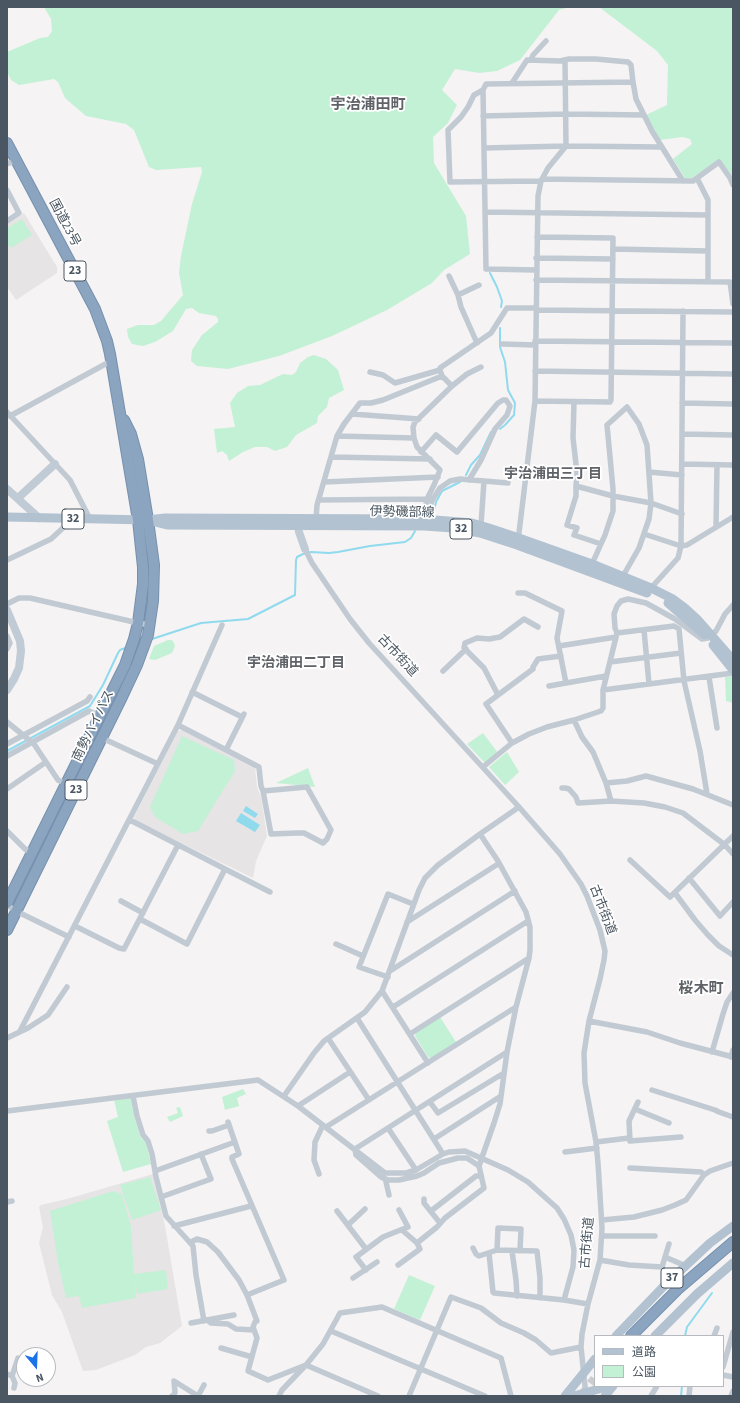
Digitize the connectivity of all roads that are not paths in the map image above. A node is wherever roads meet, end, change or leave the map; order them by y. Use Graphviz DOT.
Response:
graph roads {
  1 [pos="546,41"];
  2 [pos="530,60"];
  3 [pos="565,60"];
  4 [pos="565,82"];
  5 [pos="633,82"];
  6 [pos="512,83"];
  7 [pos="483,90"];
  8 [pos="566,114"];
  9 [pos="644,115"];
  10 [pos="483,116"];
  11 [pos="7,143"];
  12 [pos="566,146"];
  13 [pos="661,147"];
  14 [pos="484,148"];
  15 [pos="11,162"];
  16 [pos="697,178"];
  17 [pos="542,180"];
  18 [pos="683,181"];
  19 [pos="484,182"];
  20 [pos="733,185"];
  21 [pos="7,190"];
  22 [pos="485,212"];
  23 [pos="537,212"];
  24 [pos="707,215"];
  25 [pos="7,221"];
  26 [pos="537,237"];
  27 [pos="613,250"];
  28 [pos="708,251"];
  29 [pos="536,258"];
  30 [pos="612,259"];
  31 [pos="536,270"];
  32 [pos="449,276"];
  33 [pos="536,280"];
  34 [pos="612,280"];
  35 [pos="708,281"];
  36 [pos="732,283"];
  37 [pos="480,285"];
  38 [pos="458,295"];
  39 [pos="733,304"];
  40 [pos="536,309"];
  41 [pos="612,311"];
  42 [pos="683,311"];
  43 [pos="733,312"];
  44 [pos="611,341"];
  45 [pos="683,342"];
  46 [pos="477,343"];
  47 [pos="535,343"];
  48 [pos="733,343"];
  49 [pos="502,344"];
  50 [pos="112,361"];
  51 [pos="481,368"];
  52 [pos="535,371"];
  53 [pos="370,372"];
  54 [pos="611,372"];
  55 [pos="441,373"];
  56 [pos="682,373"];
  57 [pos="733,374"];
  58 [pos="452,386"];
  59 [pos="536,401"];
  60 [pos="574,402"];
  61 [pos="682,403"];
  62 [pos="733,404"];
  63 [pos="9,414"];
  64 [pos="352,414"];
  65 [pos="419,419"];
  66 [pos="682,434"];
  67 [pos="733,435"];
  68 [pos="338,436"];
  69 [pos="414,438"];
  70 [pos="421,452"];
  71 [pos="331,457"];
  72 [pos="430,459"];
  73 [pos="55,464"];
  74 [pos="682,464"];
  75 [pos="717,465"];
  76 [pos="733,465"];
  77 [pos="649,472"];
  78 [pos="682,475"];
  79 [pos="438,477"];
  80 [pos="469,480"];
  81 [pos="484,481"];
  82 [pos="324,482"];
  83 [pos="508,483"];
  84 [pos="576,486"];
  85 [pos="7,489"];
  86 [pos="613,496"];
  87 [pos="18,498"];
  88 [pos="427,499"];
  89 [pos="319,500"];
  90 [pos="651,503"];
  91 [pos="682,514"];
  92 [pos="7,517"];
  93 [pos="733,517"];
  94 [pos="39,518"];
  95 [pos="66,518"];
  96 [pos="90,519"];
  97 [pos="316,519"];
  98 [pos="426,519"];
  99 [pos="143,520"];
  100 [pos="297,522"];
  101 [pos="481,525"];
  102 [pos="716,527"];
  103 [pos="644,534"];
  104 [pos="518,541"];
  105 [pos="601,544"];
  106 [pos="681,546"];
  107 [pos="305,549"];
  108 [pos="7,560"];
  109 [pos="592,564"];
  110 [pos="623,576"];
  111 [pos="650,588"];
  112 [pos="518,593"];
  113 [pos="7,604"];
  114 [pos="733,606"];
  115 [pos="7,610"];
  116 [pos="138,623"];
  117 [pos="150,625"];
  118 [pos="222,625"];
  119 [pos="538,627"];
  120 [pos="644,630"];
  121 [pos="616,635"];
  122 [pos="7,636"];
  123 [pos="709,637"];
  124 [pos="559,646"];
  125 [pos="7,648"];
  126 [pos="466,650"];
  127 [pos="681,653"];
  128 [pos="561,656"];
  129 [pos="647,658"];
  130 [pos="733,660"];
  131 [pos="610,662"];
  132 [pos="733,670"];
  133 [pos="444,671"];
  134 [pos="733,673"];
  135 [pos="606,676"];
  136 [pos="709,677"];
  137 [pos="684,680"];
  138 [pos="566,683"];
  139 [pos="649,684"];
  140 [pos="549,686"];
  141 [pos="7,690"];
  142 [pos="603,690"];
  143 [pos="192,692"];
  144 [pos="498,695"];
  145 [pos="90,697"];
  146 [pos="99,716"];
  147 [pos="574,720"];
  148 [pos="7,722"];
  149 [pos="178,725"];
  150 [pos="716,728"];
  151 [pos="23,736"];
  152 [pos="102,738"];
  153 [pos="31,742"];
  154 [pos="512,743"];
  155 [pos="7,744"];
  156 [pos="226,750"];
  157 [pos="7,756"];
  158 [pos="46,762"];
  159 [pos="158,764"];
  160 [pos="483,767"];
  161 [pos="66,784"];
  162 [pos="606,784"];
  163 [pos="562,788"];
  164 [pos="7,789"];
  165 [pos="264,791"];
  166 [pos="707,794"];
  167 [pos="611,801"];
  168 [pos="733,804"];
  169 [pos="519,807"];
  170 [pos="130,820"];
  171 [pos="7,831"];
  172 [pos="480,834"];
  173 [pos="733,836"];
  174 [pos="178,845"];
  175 [pos="725,845"];
  176 [pos="32,853"];
  177 [pos="733,854"];
  178 [pos="630,860"];
  179 [pos="498,864"];
  180 [pos="225,869"];
  181 [pos="689,878"];
  182 [pos="515,891"];
  183 [pos="270,892"];
  184 [pos="675,893"];
  185 [pos="121,901"];
  186 [pos="733,902"];
  187 [pos="7,904"];
  188 [pos="413,904"];
  189 [pos="16,911"];
  190 [pos="143,913"];
  191 [pos="140,919"];
  192 [pos="528,921"];
  193 [pos="407,922"];
  194 [pos="75,926"];
  195 [pos="7,930"];
  196 [pos="69,937"];
  197 [pos="336,944"];
  198 [pos="733,955"];
  199 [pos="363,956"];
  200 [pos="529,958"];
  201 [pos="390,971"];
  202 [pos="388,977"];
  203 [pos="67,987"];
  204 [pos="382,991"];
  205 [pos="733,992"];
  206 [pos="393,1007"];
  207 [pos="516,1007"];
  208 [pos="357,1018"];
  209 [pos="589,1022"];
  210 [pos="20,1030"];
  211 [pos="410,1034"];
  212 [pos="7,1038"];
  213 [pos="328,1038"];
  214 [pos="733,1050"];
  215 [pos="507,1052"];
  216 [pos="712,1052"];
  217 [pos="732,1057"];
  218 [pos="428,1063"];
  219 [pos="350,1072"];
  220 [pos="504,1073"];
  221 [pos="398,1082"];
  222 [pos="652,1090"];
  223 [pos="133,1096"];
  224 [pos="284,1096"];
  225 [pos="501,1096"];
  226 [pos="369,1100"];
  227 [pos="430,1102"];
  228 [pos="638,1102"];
  229 [pos="298,1106"];
  230 [pos="634,1109"];
  231 [pos="416,1110"];
  232 [pos="7,1111"];
  233 [pos="733,1117"];
  234 [pos="669,1123"];
  235 [pos="324,1126"];
  236 [pos="388,1128"];
  237 [pos="209,1131"];
  238 [pos="681,1137"];
  239 [pos="630,1138"];
  240 [pos="434,1139"];
  241 [pos="235,1142"];
  242 [pos="596,1142"];
  243 [pos="597,1148"];
  244 [pos="356,1149"];
  245 [pos="565,1152"];
  246 [pos="201,1154"];
  247 [pos="443,1154"];
  248 [pos="482,1159"];
  249 [pos="733,1163"];
  250 [pos="479,1166"];
  251 [pos="630,1168"];
  252 [pos="416,1170"];
  253 [pos="155,1171"];
  254 [pos="319,1174"];
  255 [pos="704,1175"];
  256 [pos="481,1176"];
  257 [pos="386,1179"];
  258 [pos="389,1195"];
  259 [pos="162,1197"];
  260 [pos="424,1199"];
  261 [pos="251,1206"];
  262 [pos="364,1209"];
  263 [pos="399,1210"];
  264 [pos="337,1211"];
  265 [pos="431,1211"];
  266 [pos="602,1220"];
  267 [pos="440,1223"];
  268 [pos="348,1225"];
  269 [pos="174,1226"];
  270 [pos="733,1226"];
  271 [pos="402,1230"];
  272 [pos="602,1236"];
  273 [pos="655,1236"];
  274 [pos="191,1242"];
  275 [pos="733,1242"];
  276 [pos="417,1243"];
  277 [pos="669,1244"];
  278 [pos="473,1248"];
  279 [pos="366,1249"];
  280 [pos="497,1250"];
  281 [pos="733,1250"];
  282 [pos="512,1251"];
  283 [pos="520,1251"];
  284 [pos="489,1253"];
  285 [pos="666,1257"];
  286 [pos="600,1260"];
  287 [pos="377,1262"];
  288 [pos="733,1263"];
  289 [pos="398,1265"];
  290 [pos="686,1266"];
  291 [pos="366,1270"];
  292 [pos="353,1278"];
  293 [pos="247,1295"];
  294 [pos="517,1296"];
  295 [pos="540,1298"];
  296 [pos="564,1300"];
  297 [pos="588,1304"];
  298 [pos="234,1315"];
  299 [pos="205,1320"];
  300 [pos="191,1323"];
  301 [pos="717,1328"];
  302 [pos="254,1330"];
  303 [pos="330,1331"];
  304 [pos="436,1331"];
  305 [pos="733,1332"];
  306 [pos="617,1335"];
  307 [pos="632,1335"];
  308 [pos="641,1335"];
  309 [pos="656,1335"];
  310 [pos="714,1335"];
  311 [pos="581,1347"];
  312 [pos="220,1348"];
  313 [pos="252,1357"];
  314 [pos="594,1360"];
  315 [pos="16,1362"];
  316 [pos="724,1364"];
  317 [pos="306,1365"];
  318 [pos="420,1369"];
  319 [pos="584,1372"];
  320 [pos="9,1375"];
  321 [pos="204,1385"];
  322 [pos="606,1387"];
  323 [pos="612,1387"];
  324 [pos="656,1387"];
  325 [pos="14,1388"];
  326 [pos="733,1391"];
  327 [pos="586,1395"];
  328 [pos="172,1396"];
  329 [pos="198,1396"];
  330 [pos="279,1396"];
  331 [pos="378,1396"];
  332 [pos="408,1396"];
  333 [pos="485,1396"];
  334 [pos="511,1396"];
  335 [pos="565,1396"];
  336 [pos="574,1396"];
  337 [pos="605,1396"];
  338 [pos="651,1396"];
  339 [pos="731,1396"];
  1 -- 2 [label="street"];
  2 -- 3 [label="street"];
  2 -- 6 [label="street"];
  3 -- 4 [label="street"];
  3 -- 5 [label="street"];
  4 -- 5 [label="street"];
  4 -- 6 [label="street"];
  4 -- 8 [label="street"];
  5 -- 9 [label="street"];
  6 -- 7 [label="street"];
  7 -- 10 [label="street"];
  7 -- 19 [label="street"];
  8 -- 9 [label="street"];
  8 -- 10 [label="street"];
  8 -- 12 [label="street"];
  9 -- 13 [label="street"];
  10 -- 14 [label="street"];
  11 -- 15 [label="highway, 国道23号 / 23"];
  12 -- 13 [label="street"];
  12 -- 14 [label="street"];
  12 -- 17 [label="street"];
  13 -- 18 [label="street"];
  14 -- 19 [label="street"];
  15 -- 50 [label="highway, 国道23号 / 23"];
  16 -- 18 [label="street"];
  16 -- 20 [label="street"];
  16 -- 24 [label="street"];
  17 -- 18 [label="street"];
  17 -- 19 [label="street"];
  17 -- 23 [label="street"];
  19 -- 22 [label="street"];
  21 -- 25 [label="street"];
  22 -- 23 [label="street"];
  22 -- 31 [label="street"];
  23 -- 24 [label="street"];
  23 -- 26 [label="street"];
  24 -- 28 [label="street"];
  26 -- 27 [label="street"];
  26 -- 29 [label="street"];
  27 -- 28 [label="street"];
  27 -- 30 [label="street"];
  28 -- 35 [label="street"];
  29 -- 30 [label="street"];
  29 -- 31 [label="street"];
  30 -- 34 [label="street"];
  31 -- 33 [label="street"];
  32 -- 38 [label="street"];
  33 -- 34 [label="street"];
  33 -- 40 [label="street"];
  34 -- 35 [label="street"];
  34 -- 41 [label="street"];
  35 -- 36 [label="street"];
  36 -- 39 [label="street"];
  37 -- 38 [label="street"];
  38 -- 46 [label="street"];
  40 -- 41 [label="street"];
  40 -- 46 [label="street"];
  40 -- 47 [label="street"];
  41 -- 42 [label="street"];
  41 -- 44 [label="street"];
  42 -- 43 [label="street"];
  42 -- 45 [label="street"];
  44 -- 45 [label="street"];
  44 -- 47 [label="street"];
  44 -- 54 [label="street"];
  45 -- 48 [label="street"];
  45 -- 56 [label="street"];
  46 -- 55 [label="street"];
  47 -- 49 [label="street"];
  47 -- 52 [label="street"];
  50 -- 63 [label="street"];
  50 -- 99 [label="highway, 国道23号 / 23"];
  51 -- 58 [label="street"];
  52 -- 54 [label="street"];
  52 -- 59 [label="street"];
  53 -- 55 [label="street"];
  54 -- 56 [label="street"];
  54 -- 60 [label="street"];
  55 -- 58 [label="street"];
  55 -- 64 [label="street"];
  56 -- 57 [label="street"];
  56 -- 61 [label="street"];
  58 -- 65 [label="street"];
  59 -- 60 [label="street"];
  59 -- 104 [label="street"];
  60 -- 84 [label="street"];
  61 -- 62 [label="street"];
  61 -- 66 [label="street"];
  63 -- 73 [label="street"];
  64 -- 65 [label="street"];
  64 -- 68 [label="street"];
  65 -- 69 [label="street"];
  66 -- 67 [label="street"];
  66 -- 74 [label="street"];
  68 -- 69 [label="street"];
  68 -- 71 [label="street"];
  69 -- 70 [label="street"];
  70 -- 72 [label="street"];
  70 -- 80 [label="street"];
  71 -- 72 [label="street"];
  71 -- 82 [label="street"];
  72 -- 79 [label="street"];
  73 -- 87 [label="street"];
  73 -- 96 [label="street"];
  74 -- 75 [label="street"];
  74 -- 78 [label="street"];
  75 -- 76 [label="street"];
  75 -- 102 [label="street"];
  77 -- 78 [label="street"];
  77 -- 86 [label="street"];
  77 -- 90 [label="street"];
  78 -- 91 [label="street"];
  79 -- 82 [label="street"];
  79 -- 88 [label="street"];
  80 -- 81 [label="street"];
  80 -- 98 [label="street"];
  81 -- 83 [label="street"];
  81 -- 101 [label="street"];
  82 -- 89 [label="street"];
  84 -- 86 [label="street"];
  84 -- 105 [label="street"];
  85 -- 87 [label="street"];
  86 -- 90 [label="street"];
  86 -- 105 [label="street"];
  87 -- 94 [label="street"];
  88 -- 89 [label="street"];
  88 -- 98 [label="street"];
  89 -- 97 [label="street"];
  90 -- 91 [label="street"];
  90 -- 103 [label="street"];
  91 -- 106 [label="street"];
  92 -- 94 [label="main road, 伊勢磯部線 / 32"];
  93 -- 102 [label="street"];
  94 -- 95 [label="main road, 伊勢磯部線 / 32"];
  95 -- 96 [label="main road, 伊勢磯部線 / 32"];
  95 -- 108 [label="street"];
  96 -- 99 [label="main road, 伊勢磯部線 / 32"];
  97 -- 98 [label="main road, 伊勢磯部線 / 32"];
  97 -- 100 [label="main road, 伊勢磯部線 / 32"];
  98 -- 101 [label="main road, 伊勢磯部線 / 32"];
  99 -- 100 [label="main road, 伊勢磯部線 / 32"];
  99 -- 116 [label="highway, 南勢バイパス / 23"];
  99 -- 117 [label="highway, 南勢バイパス / 23"];
  100 -- 104 [label="main road, 伊勢磯部線 / 32"];
  100 -- 107 [label="street"];
  101 -- 104 [label="main road, 伊勢磯部線 / 32"];
  102 -- 106 [label="street"];
  103 -- 106 [label="street"];
  103 -- 110 [label="street"];
  104 -- 109 [label="main road, 伊勢磯部線 / 32"];
  104 -- 123 [label="main road, 伊勢磯部線 / 32"];
  105 -- 109 [label="street"];
  106 -- 111 [label="street"];
  107 -- 160 [label="street, 古市街道"];
  109 -- 110 [label="main road, 伊勢磯部線 / 32"];
  110 -- 111 [label="main road, 伊勢磯部線 / 32"];
  111 -- 123 [label="main road, 伊勢磯部線 / 32"];
  112 -- 124 [label="street"];
  113 -- 116 [label="street"];
  114 -- 123 [label="street"];
  115 -- 141 [label="street"];
  116 -- 117 [label="street"];
  116 -- 146 [label="highway, 南勢バイパス / 23"];
  117 -- 152 [label="highway, 南勢バイパス / 23"];
  118 -- 143 [label="street"];
  119 -- 126 [label="street"];
  120 -- 121 [label="street"];
  120 -- 127 [label="street"];
  120 -- 129 [label="street"];
  121 -- 123 [label="street"];
  121 -- 124 [label="street"];
  121 -- 131 [label="street"];
  122 -- 125 [label="street"];
  123 -- 130 [label="main road, 伊勢磯部線 / 32"];
  123 -- 132 [label="main road, 伊勢磯部線 / 32"];
  124 -- 128 [label="street"];
  126 -- 133 [label="street"];
  126 -- 144 [label="street"];
  127 -- 129 [label="street"];
  127 -- 137 [label="street"];
  128 -- 138 [label="street"];
  128 -- 144 [label="street"];
  129 -- 131 [label="street"];
  129 -- 139 [label="street"];
  131 -- 135 [label="street"];
  134 -- 136 [label="street"];
  135 -- 138 [label="street"];
  135 -- 142 [label="street"];
  136 -- 137 [label="street"];
  136 -- 150 [label="street"];
  137 -- 139 [label="street"];
  137 -- 166 [label="street"];
  138 -- 140 [label="street"];
  139 -- 142 [label="street"];
  142 -- 147 [label="street"];
  143 -- 149 [label="street"];
  143 -- 156 [label="street"];
  144 -- 154 [label="street"];
  145 -- 151 [label="street"];
  146 -- 153 [label="street"];
  146 -- 161 [label="highway, 南勢バイパス / 23"];
  147 -- 154 [label="street"];
  147 -- 162 [label="street"];
  148 -- 151 [label="street"];
  149 -- 156 [label="street"];
  149 -- 159 [label="street"];
  151 -- 153 [label="street"];
  151 -- 155 [label="street"];
  152 -- 159 [label="street"];
  152 -- 189 [label="highway, 南勢バイパス / 23"];
  153 -- 157 [label="street"];
  153 -- 158 [label="street"];
  154 -- 160 [label="street"];
  156 -- 165 [label="street"];
  158 -- 161 [label="street"];
  158 -- 164 [label="street"];
  159 -- 170 [label="street"];
  160 -- 169 [label="street, 古市街道"];
  161 -- 176 [label="highway, 南勢バイパス / 23"];
  162 -- 166 [label="street"];
  162 -- 167 [label="street"];
  163 -- 167 [label="street"];
  165 -- 165 [label="street"];
  166 -- 168 [label="street"];
  167 -- 175 [label="street"];
  169 -- 172 [label="street"];
  169 -- 209 [label="street, 古市街道"];
  170 -- 174 [label="street"];
  170 -- 194 [label="street"];
  171 -- 176 [label="street"];
  172 -- 179 [label="street"];
  172 -- 188 [label="street"];
  173 -- 175 [label="street"];
  174 -- 180 [label="street"];
  174 -- 190 [label="street"];
  175 -- 177 [label="street"];
  175 -- 181 [label="street"];
  176 -- 187 [label="highway, 南勢バイパス / 23"];
  178 -- 184 [label="street"];
  179 -- 182 [label="street"];
  179 -- 193 [label="street"];
  180 -- 183 [label="street"];
  180 -- 191 [label="street"];
  181 -- 184 [label="street"];
  181 -- 186 [label="street"];
  182 -- 192 [label="street"];
  182 -- 201 [label="street"];
  184 -- 198 [label="street"];
  185 -- 190 [label="street"];
  187 -- 189 [label="street"];
  188 -- 193 [label="street"];
  188 -- 199 [label="street"];
  189 -- 195 [label="highway, 南勢バイパス / 23"];
  189 -- 196 [label="street"];
  190 -- 191 [label="street"];
  191 -- 194 [label="street"];
  192 -- 200 [label="street"];
  192 -- 206 [label="street"];
  193 -- 201 [label="street"];
  194 -- 196 [label="street"];
  196 -- 210 [label="street"];
  197 -- 199 [label="street"];
  199 -- 202 [label="street"];
  200 -- 207 [label="street"];
  200 -- 211 [label="street"];
  201 -- 202 [label="street"];
  202 -- 204 [label="street"];
  203 -- 210 [label="street"];
  204 -- 206 [label="street"];
  204 -- 208 [label="street"];
  205 -- 216 [label="street"];
  206 -- 211 [label="street"];
  207 -- 215 [label="street"];
  207 -- 218 [label="street"];
  208 -- 213 [label="street"];
  208 -- 221 [label="street"];
  209 -- 216 [label="street"];
  209 -- 242 [label="street, 古市街道"];
  210 -- 212 [label="street"];
  211 -- 218 [label="street"];
  213 -- 219 [label="street"];
  213 -- 224 [label="street"];
  214 -- 217 [label="street"];
  215 -- 220 [label="street"];
  215 -- 227 [label="street"];
  216 -- 217 [label="street"];
  218 -- 221 [label="street"];
  219 -- 226 [label="street"];
  219 -- 229 [label="street"];
  220 -- 225 [label="street"];
  220 -- 227 [label="street"];
  221 -- 226 [label="street"];
  221 -- 231 [label="street"];
  222 -- 233 [label="street"];
  223 -- 224 [label="street"];
  223 -- 232 [label="street"];
  223 -- 253 [label="street"];
  224 -- 229 [label="street"];
  225 -- 240 [label="street"];
  225 -- 248 [label="street"];
  226 -- 235 [label="street"];
  227 -- 231 [label="street"];
  228 -- 230 [label="street"];
  229 -- 235 [label="street"];
  230 -- 234 [label="street"];
  230 -- 239 [label="street"];
  231 -- 236 [label="street"];
  231 -- 240 [label="street"];
  235 -- 244 [label="street"];
  235 -- 254 [label="street"];
  236 -- 244 [label="street"];
  236 -- 252 [label="street"];
  237 -- 241 [label="street"];
  238 -- 239 [label="street"];
  239 -- 242 [label="street"];
  240 -- 247 [label="street"];
  241 -- 246 [label="street"];
  241 -- 261 [label="street"];
  242 -- 243 [label="street, 古市街道"];
  243 -- 245 [label="street"];
  243 -- 266 [label="street, 古市街道"];
  244 -- 252 [label="street"];
  244 -- 257 [label="street"];
  246 -- 253 [label="street"];
  246 -- 259 [label="street"];
  247 -- 248 [label="street"];
  247 -- 252 [label="street"];
  248 -- 250 [label="street"];
  248 -- 296 [label="street"];
  249 -- 255 [label="street"];
  250 -- 256 [label="street"];
  250 -- 257 [label="street"];
  251 -- 255 [label="street"];
  253 -- 259 [label="street"];
  255 -- 266 [label="street"];
  256 -- 265 [label="street"];
  256 -- 267 [label="street"];
  257 -- 258 [label="street"];
  259 -- 269 [label="street"];
  260 -- 265 [label="street"];
  261 -- 269 [label="street"];
  261 -- 293 [label="street"];
  262 -- 268 [label="street"];
  263 -- 271 [label="street"];
  264 -- 268 [label="street"];
  265 -- 267 [label="street"];
  266 -- 272 [label="street, 古市街道"];
  267 -- 276 [label="street"];
  268 -- 279 [label="street"];
  269 -- 274 [label="street"];
  270 -- 290 [label="main road, 37"];
  271 -- 276 [label="street"];
  271 -- 279 [label="street"];
  272 -- 273 [label="street"];
  272 -- 286 [label="street, 古市街道"];
  274 -- 293 [label="street"];
  274 -- 299 [label="street"];
  275 -- 307 [label="highway"];
  276 -- 289 [label="street"];
  277 -- 285 [label="street"];
  278 -- 284 [label="street"];
  279 -- 291 [label="street"];
  280 -- 282 [label="street"];
  280 -- 283 [label="street"];
  280 -- 284 [label="street"];
  281 -- 308 [label="highway"];
  282 -- 283 [label="street"];
  282 -- 294 [label="street"];
  283 -- 295 [label="street"];
  284 -- 294 [label="street"];
  285 -- 286 [label="street"];
  285 -- 290 [label="street"];
  286 -- 297 [label="street, 古市街道"];
  287 -- 291 [label="street"];
  288 -- 309 [label="main road, 37"];
  290 -- 306 [label="main road, 37"];
  291 -- 292 [label="street"];
  293 -- 302 [label="street"];
  294 -- 295 [label="street"];
  295 -- 296 [label="street"];
  296 -- 297 [label="street"];
  297 -- 311 [label="street, 古市街道"];
  298 -- 299 [label="street"];
  299 -- 300 [label="street"];
  299 -- 302 [label="street"];
  301 -- 310 [label="street"];
  302 -- 313 [label="street"];
  303 -- 304 [label="street"];
  303 -- 317 [label="street"];
  303 -- 318 [label="street"];
  304 -- 311 [label="street"];
  304 -- 318 [label="street"];
  304 -- 334 [label="street"];
  305 -- 316 [label="street"];
  311 -- 319 [label="street, 古市街道"];
  312 -- 313 [label="street"];
  313 -- 317 [label="street"];
  314 -- 319 [label="main road"];
  315 -- 320 [label="street"];
  317 -- 330 [label="street"];
  317 -- 331 [label="street"];
  318 -- 332 [label="street"];
  318 -- 333 [label="street"];
  319 -- 327 [label="street, 古市街道"];
  319 -- 335 [label="main road"];
  320 -- 325 [label="street"];
  321 -- 329 [label="street"];
  322 -- 327 [label="main road"];
  323 -- 337 [label="main road"];
  324 -- 338 [label="street"];
  326 -- 339 [label="street"];
  327 -- 336 [label="main road"];
  328 -- 329 [label="street"];
}
